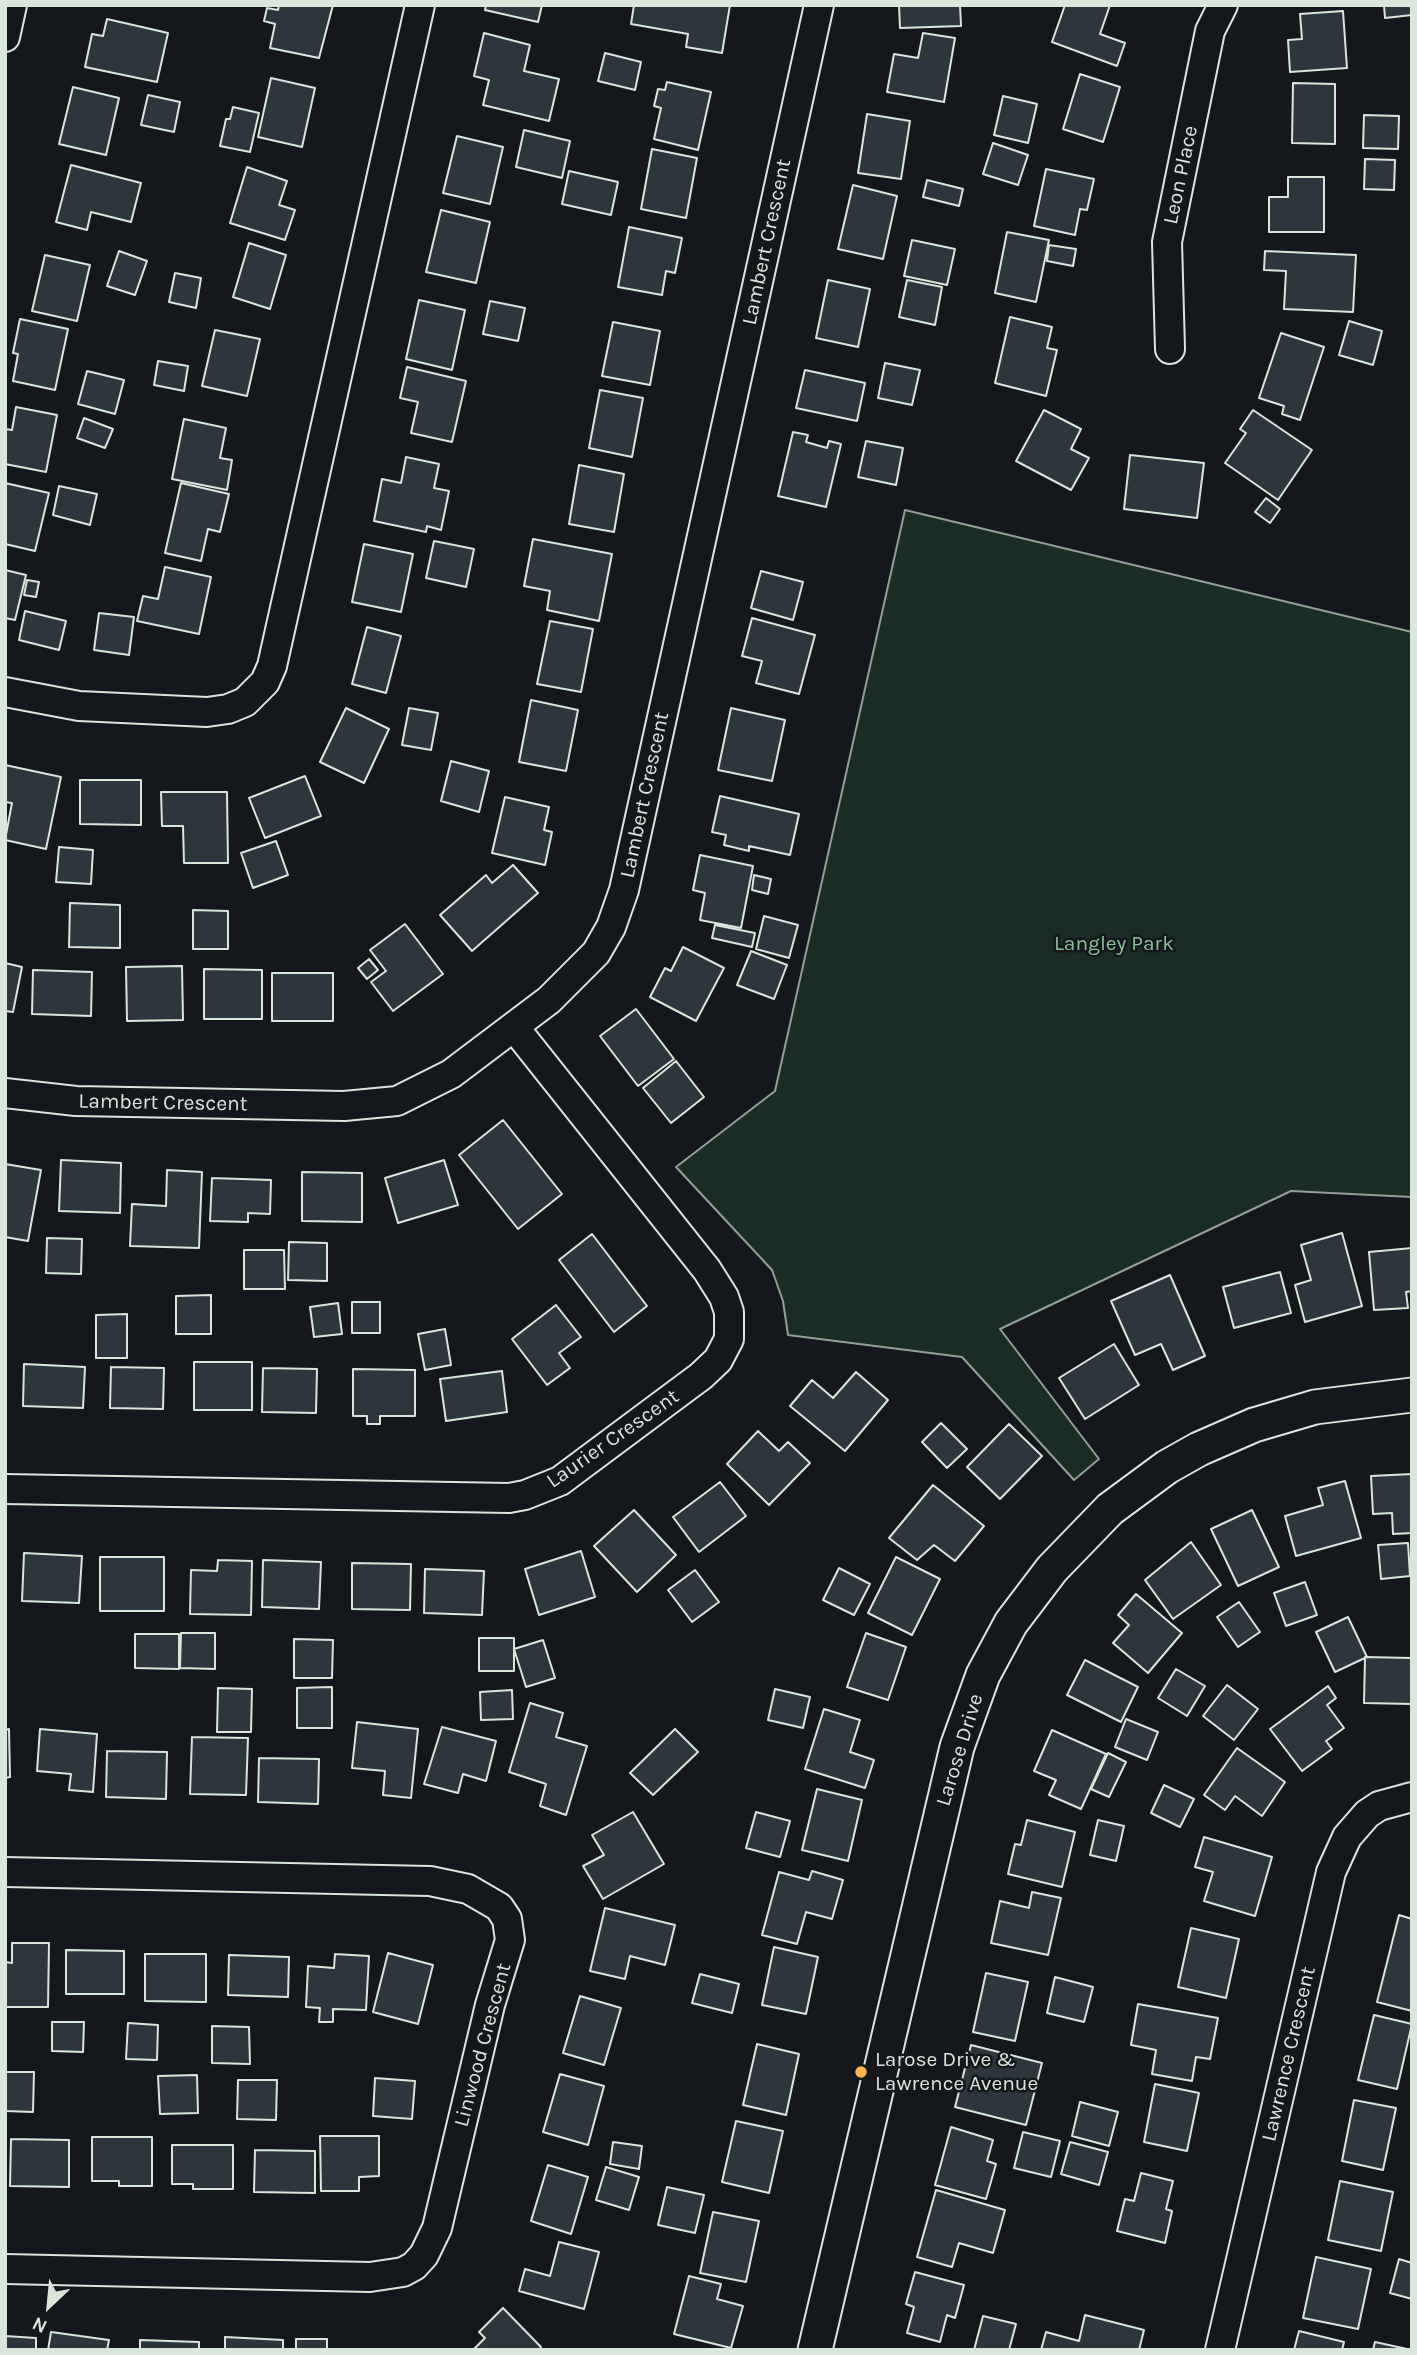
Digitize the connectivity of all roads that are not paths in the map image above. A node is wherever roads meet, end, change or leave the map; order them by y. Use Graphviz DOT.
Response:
graph roads {
  1 [pos="12,5"];
  2 [pos="420,5"];
  3 [pos="819,5"];
  4 [pos="1223,5"];
  5 [pos="5,37"];
  6 [pos="1170,349"];
  7 [pos="5,692"];
  8 [pos="514,1027"];
  9 [pos="5,1093"];
  10 [pos="1412,1395"];
  11 [pos="5,1489"];
  12 [pos="1412,1797"];
  13 [pos="5,1872"];
  14 [pos="5,2269"];
  15 [pos="815,2350"];
  16 [pos="1220,2350"];
  1 -- 5 [label="street"];
  2 -- 7 [label="street"];
  3 -- 8 [label="street, Lambert Crescent"];
  4 -- 6 [label="street, Leon Place"];
  8 -- 9 [label="street, Lambert Crescent"];
  8 -- 11 [label="street, Laurier Crescent"];
  10 -- 15 [label="street, Larose Drive"];
  12 -- 16 [label="street, Lawrence Crescent"];
  13 -- 14 [label="street, Linwood Crescent"];
}
